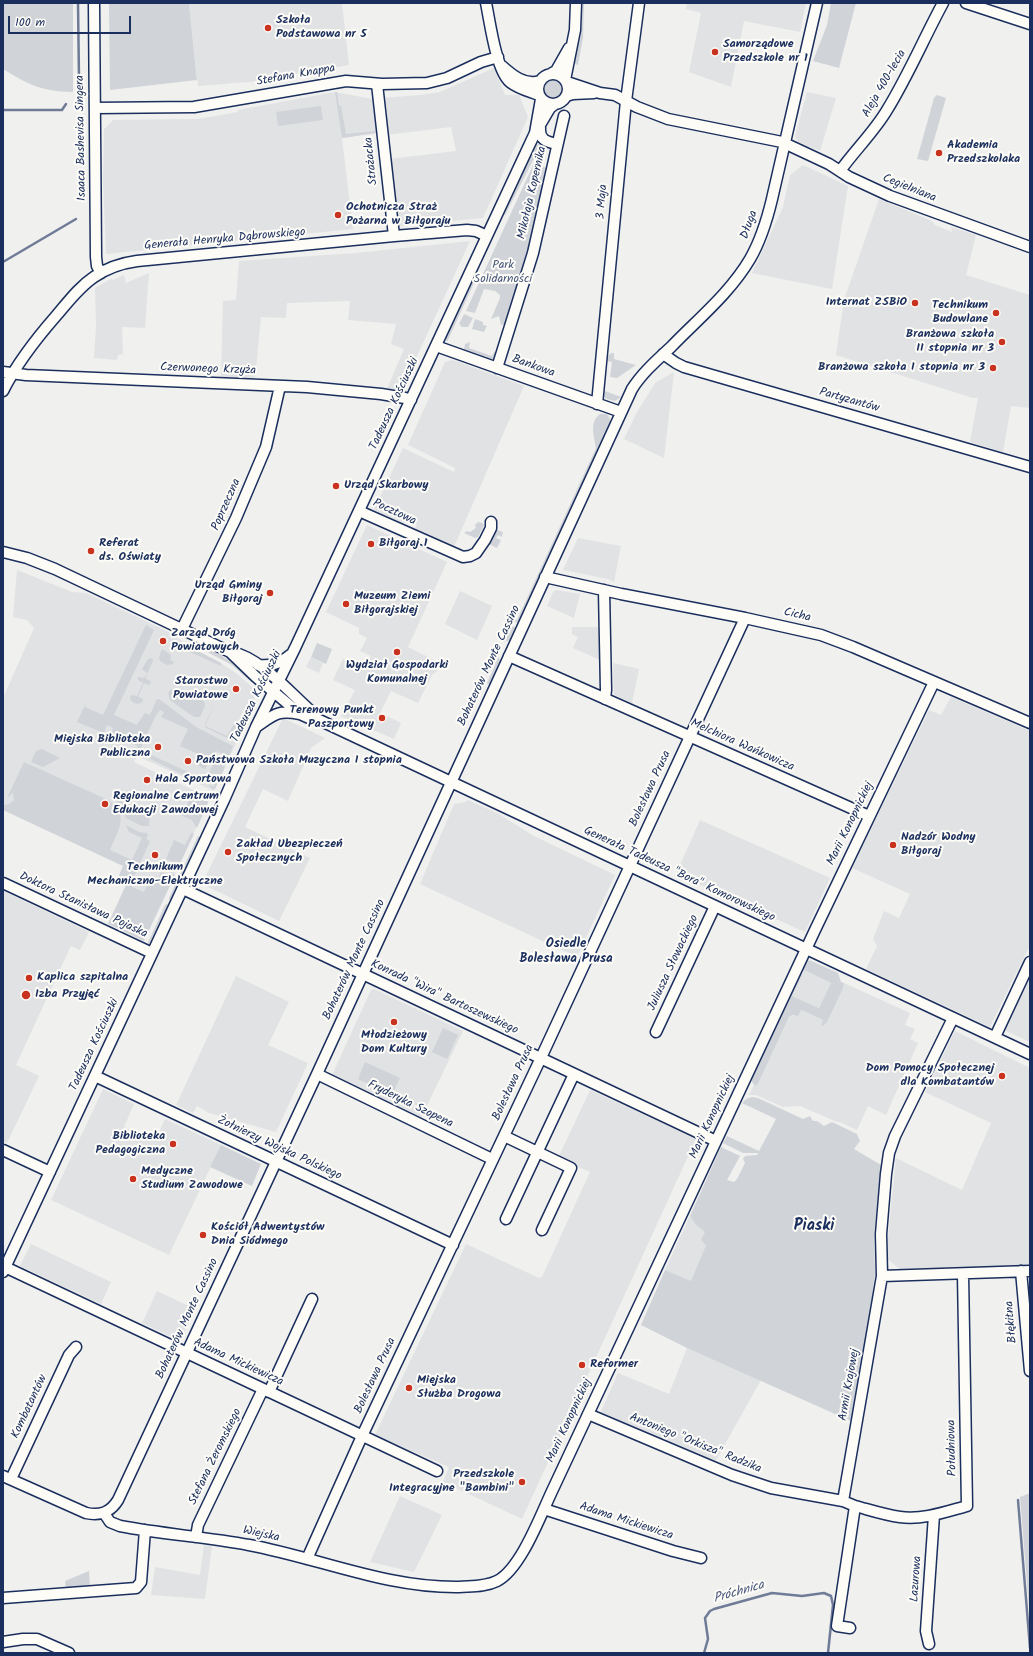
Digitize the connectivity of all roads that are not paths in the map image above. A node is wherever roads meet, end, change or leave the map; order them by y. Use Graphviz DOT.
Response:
graph roads {
  1 [pos="94,3"];
  2 [pos="486,3"];
  3 [pos="576,3"];
  4 [pos="639,3"];
  5 [pos="817,3"];
  6 [pos="943,3"];
  7 [pos="966,3"];
  8 [pos="1030,24"];
  9 [pos="571,45"];
  10 [pos="499,60"];
  11 [pos="552,74"];
  12 [pos="540,81"];
  13 [pos="566,81"];
  14 [pos="377,84"];
  15 [pos="600,93"];
  16 [pos="566,96"];
  17 [pos="540,97"];
  18 [pos="626,101"];
  19 [pos="555,104"];
  20 [pos="95,108"];
  21 [pos="564,116"];
  22 [pos="537,131"];
  23 [pos="785,143"];
  24 [pos="557,144"];
  25 [pos="840,171"];
  26 [pos="394,236"];
  27 [pos="487,236"];
  28 [pos="1030,247"];
  29 [pos="101,273"];
  30 [pos="436,346"];
  31 [pos="663,354"];
  32 [pos="497,368"];
  33 [pos="8,373"];
  34 [pos="280,386"];
  35 [pos="3,391"];
  36 [pos="411,400"];
  37 [pos="597,404"];
  38 [pos="621,412"];
  39 [pos="1030,467"];
  40 [pos="359,511"];
  41 [pos="480,545"];
  42 [pos="3,552"];
  43 [pos="545,577"];
  44 [pos="604,590"];
  45 [pos="745,618"];
  46 [pos="182,629"];
  47 [pos="230,652"];
  48 [pos="293,652"];
  49 [pos="509,656"];
  50 [pos="258,665"];
  51 [pos="278,682"];
  52 [pos="934,682"];
  53 [pos="273,691"];
  54 [pos="605,699"];
  55 [pos="300,714"];
  56 [pos="317,719"];
  57 [pos="1030,723"];
  58 [pos="256,727"];
  59 [pos="690,737"];
  60 [pos="451,783"];
  61 [pos="869,816"];
  62 [pos="630,867"];
  63 [pos="3,883"];
  64 [pos="183,889"];
  65 [pos="715,906"];
  66 [pos="806,949"];
  67 [pos="152,953"];
  68 [pos="1030,962"];
  69 [pos="363,974"];
  70 [pos="953,1018"];
  71 [pos="656,1032"];
  72 [pos="995,1037"];
  73 [pos="1030,1054"];
  74 [pos="541,1058"];
  75 [pos="317,1074"];
  76 [pos="574,1074"];
  77 [pos="95,1076"];
  78 [pos="510,1123"];
  79 [pos="504,1136"];
  80 [pos="716,1141"];
  81 [pos="517,1142"];
  82 [pos="3,1150"];
  83 [pos="537,1152"];
  84 [pos="492,1159"];
  85 [pos="276,1162"];
  86 [pos="50,1172"];
  87 [pos="506,1219"];
  88 [pos="542,1230"];
  89 [pos="453,1245"];
  90 [pos="4,1270"];
  91 [pos="1025,1271"];
  92 [pos="963,1274"];
  93 [pos="882,1276"];
  94 [pos="312,1299"];
  95 [pos="76,1347"];
  96 [pos="187,1353"];
  97 [pos="1030,1371"];
  98 [pos="266,1390"];
  99 [pos="588,1414"];
  100 [pos="362,1436"];
  101 [pos="437,1471"];
  102 [pos="7,1478"];
  103 [pos="843,1501"];
  104 [pos="855,1506"];
  105 [pos="544,1509"];
  106 [pos="104,1513"];
  107 [pos="934,1515"];
  108 [pos="145,1530"];
  109 [pos="196,1536"];
  110 [pos="701,1558"];
  111 [pos="307,1559"];
  112 [pos="517,1563"];
  113 [pos="3,1598"];
  114 [pos="850,1628"];
  115 [pos="3,1642"];
  116 [pos="929,1644"];
  117 [pos="69,1653"];
  1 -- 20 [label="street, Isaaca Bashevisa Singera"];
  2 -- 10 [label="street"];
  3 -- 9 [label="street"];
  4 -- 18 [label="street, 3 Maja"];
  5 -- 23 [label="street, Długa"];
  6 -- 25 [label="street, Aleja 400-lecia"];
  7 -- 8 [label="street"];
  9 -- 11 [label="street"];
  9 -- 13 [label="street"];
  10 -- 12 [label="street"];
  10 -- 14 [label="street, Stefana Knappa"];
  10 -- 17 [label="street"];
  11 -- 12 [label="street"];
  11 -- 13 [label="street"];
  12 -- 17 [label="street"];
  13 -- 15 [label="street"];
  13 -- 16 [label="street"];
  14 -- 20 [label="street, Stefana Knappa"];
  14 -- 26 [label="street, Strażacka"];
  15 -- 16 [label="street"];
  15 -- 18 [label="street, Cegielniana"];
  16 -- 19 [label="street"];
  17 -- 19 [label="street"];
  17 -- 22 [label="street, Tadeusza Kościuszki"];
  18 -- 23 [label="street, Cegielniana"];
  18 -- 37 [label="street, 3 Maja"];
  19 -- 22 [label="street, Tadeusza Kościuszki"];
  20 -- 29 [label="street, Isaaca Bashevisa Singera"];
  21 -- 24 [label="street, Mikołaja Kopernika"];
  22 -- 24 [label="street"];
  22 -- 27 [label="street, Tadeusza Kościuszki"];
  23 -- 25 [label="street, Cegielniana"];
  23 -- 31 [label="street, Długa"];
  24 -- 32 [label="street, Mikołaja Kopernika"];
  25 -- 28 [label="street, Cegielniana"];
  26 -- 27 [label="street, Generała Henryka Dąbrowskiego"];
  26 -- 29 [label="street, Generała Henryka Dąbrowskiego"];
  27 -- 30 [label="street, Tadeusza Kościuszki"];
  29 -- 33 [label="street, Generała Henryka Dąbrowskiego"];
  30 -- 32 [label="street, Bankowa"];
  30 -- 36 [label="street, Tadeusza Kościuszki"];
  31 -- 38 [label="street, Długa"];
  31 -- 39 [label="street, Partyzantów"];
  32 -- 37 [label="street, Bankowa"];
  33 -- 34 [label="street, Czerwonego Krzyża"];
  33 -- 35 [label="street, Generała Henryka Dąbrowskiego"];
  34 -- 36 [label="street, Czerwonego Krzyża"];
  34 -- 46 [label="street, Poprzeczna"];
  36 -- 40 [label="street, Tadeusza Kościuszki"];
  37 -- 38 [label="street, Bankowa"];
  38 -- 43 [label="street, Bohaterów Monte Cassino"];
  40 -- 41 [label="street, Pocztowa"];
  40 -- 48 [label="street, Tadeusza Kościuszki"];
  42 -- 46 [label="street"];
  43 -- 44 [label="street, Cicha"];
  43 -- 49 [label="street, Bohaterów Monte Cassino"];
  44 -- 45 [label="street, Cicha"];
  44 -- 54 [label="street"];
  45 -- 52 [label="street, Cicha"];
  45 -- 59 [label="street, Bolesława Prusa"];
  46 -- 47 [label="street"];
  47 -- 50 [label="street, Generała Tadeusza \"Bora\" Komorowskiego"];
  47 -- 53 [label="street, Generała Tadeusza \"Bora\" Komorowskiego"];
  48 -- 50 [label="street"];
  48 -- 51 [label="street, Tadeusza Kościuszki"];
  49 -- 54 [label="street, Melchiora Wańkowicza"];
  49 -- 60 [label="street, Bohaterów Monte Cassino"];
  50 -- 51 [label="street, Generała Tadeusza \"Bora\" Komorowskiego"];
  51 -- 53 [label="street, Tadeusza Kościuszki"];
  51 -- 56 [label="street, Generała Tadeusza \"Bora\" Komorowskiego"];
  52 -- 57 [label="street, Cicha"];
  52 -- 61 [label="street, Marii Konopnickiej"];
  53 -- 55 [label="street, Generała Tadeusza \"Bora\" Komorowskiego"];
  53 -- 58 [label="street, Tadeusza Kościuszki"];
  54 -- 59 [label="street, Melchiora Wańkowicza"];
  55 -- 56 [label="street, Generała Tadeusza \"Bora\" Komorowskiego"];
  55 -- 58 [label="street"];
  56 -- 60 [label="street, Generała Tadeusza \"Bora\" Komorowskiego"];
  58 -- 64 [label="street, Tadeusza Kościuszki"];
  59 -- 61 [label="street, Melchiora Wańkowicza"];
  59 -- 62 [label="street, Bolesława Prusa"];
  60 -- 62 [label="street, Generała Tadeusza \"Bora\" Komorowskiego"];
  60 -- 69 [label="street, Bohaterów Monte Cassino"];
  61 -- 66 [label="street, Marii Konopnickiej"];
  62 -- 65 [label="street, Generała Tadeusza \"Bora\" Komorowskiego"];
  62 -- 74 [label="street, Bolesława Prusa"];
  63 -- 67 [label="street, Doktora Stanisława Pojaska"];
  64 -- 67 [label="street, Tadeusza Kościuszki"];
  64 -- 69 [label="street, Konrada \"Wira\" Bartoszewskiego"];
  65 -- 66 [label="street, Generała Tadeusza \"Bora\" Komorowskiego"];
  65 -- 71 [label="street, Juliusza Słowackiego"];
  66 -- 70 [label="street, Generała Tadeusza \"Bora\" Komorowskiego"];
  66 -- 80 [label="street, Marii Konopnickiej"];
  67 -- 77 [label="street, Tadeusza Kościuszki"];
  68 -- 72 [label="street"];
  69 -- 74 [label="street, Konrada \"Wira\" Bartoszewskiego"];
  69 -- 75 [label="street, Bohaterów Monte Cassino"];
  70 -- 72 [label="street, Generała Tadeusza \"Bora\" Komorowskiego"];
  70 -- 93 [label="street, Armii Krajowej"];
  72 -- 73 [label="street, Generała Tadeusza \"Bora\" Komorowskiego"];
  74 -- 76 [label="street, Konrada \"Wira\" Bartoszewskiego"];
  74 -- 78 [label="street, Bolesława Prusa"];
  75 -- 84 [label="street, Fryderyka Szopena"];
  75 -- 85 [label="street, Bohaterów Monte Cassino"];
  76 -- 80 [label="street, Konrada \"Wira\" Bartoszewskiego"];
  76 -- 83 [label="street"];
  77 -- 85 [label="street, Żołnierzy Wojska Polskiego"];
  77 -- 86 [label="street, Tadeusza Kościuszki"];
  78 -- 79 [label="street, Bolesława Prusa"];
  78 -- 81 [label="street"];
  79 -- 81 [label="street"];
  79 -- 84 [label="street, Bolesława Prusa"];
  80 -- 99 [label="street, Marii Konopnickiej"];
  81 -- 83 [label="street"];
  82 -- 86 [label="street"];
  83 -- 87 [label="street"];
  83 -- 88 [label="street"];
  84 -- 89 [label="street, Bolesława Prusa"];
  85 -- 89 [label="street, Żołnierzy Wojska Polskiego"];
  85 -- 96 [label="street, Bohaterów Monte Cassino"];
  86 -- 90 [label="street, Tadeusza Kościuszki"];
  89 -- 100 [label="street, Bolesława Prusa"];
  90 -- 96 [label="street, Adama Mickiewicza"];
  91 -- 92 [label="street"];
  91 -- 97 [label="street, Błękitna"];
  92 -- 93 [label="street"];
  92 -- 107 [label="street, Południowa"];
  93 -- 103 [label="street, Armii Krajowej"];
  94 -- 98 [label="street, Stefana Żeromskiego"];
  95 -- 102 [label="street, Kombatantów"];
  96 -- 98 [label="street, Adama Mickiewicza"];
  96 -- 106 [label="street, Bohaterów Monte Cassino"];
  98 -- 100 [label="street, Adama Mickiewicza"];
  98 -- 109 [label="street, Stefana Żeromskiego"];
  99 -- 103 [label="street, Antoniego \"Orkisza\" Radzika"];
  99 -- 105 [label="street, Marii Konopnickiej"];
  100 -- 101 [label="street, Adama Mickiewicza"];
  100 -- 111 [label="street, Bolesława Prusa"];
  102 -- 106 [label="street"];
  103 -- 104 [label="street"];
  104 -- 107 [label="street, Południowa"];
  104 -- 114 [label="street"];
  105 -- 110 [label="street, Adama Mickiewicza"];
  105 -- 112 [label="street, Marii Konopnickiej"];
  106 -- 108 [label="street, Wiejska"];
  107 -- 116 [label="street, Lazurowa"];
  108 -- 109 [label="street, Wiejska"];
  108 -- 113 [label="street"];
  109 -- 111 [label="street, Wiejska"];
  111 -- 112 [label="street, Wiejska"];
  115 -- 117 [label="street"];
}
